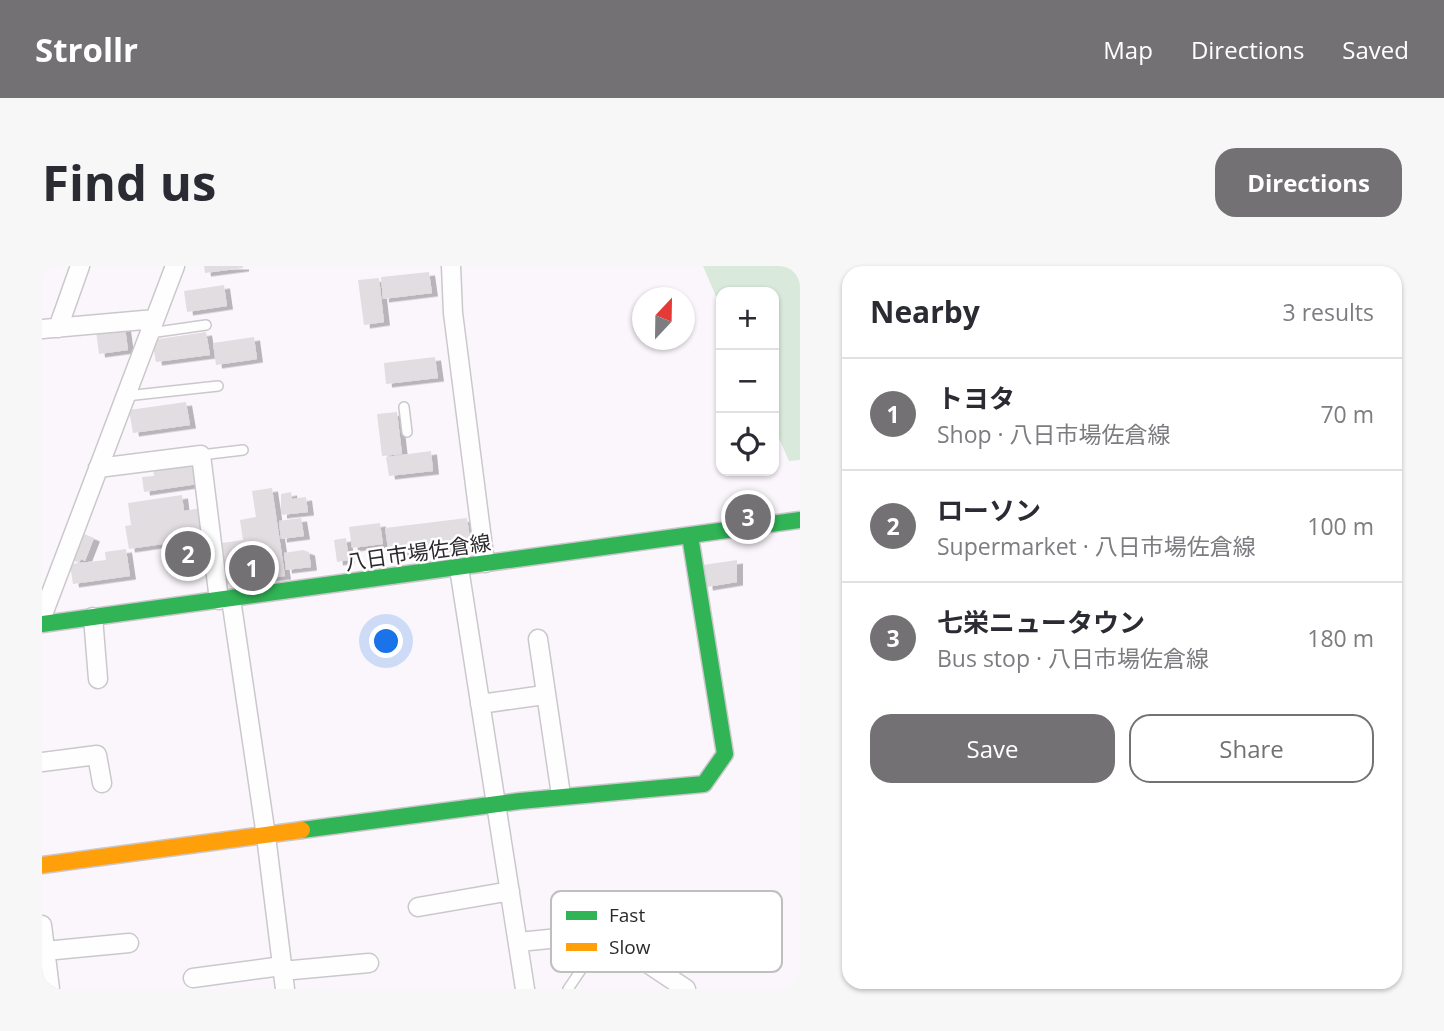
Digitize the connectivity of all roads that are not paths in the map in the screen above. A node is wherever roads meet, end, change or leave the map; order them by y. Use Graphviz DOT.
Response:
graph roads {
  1 [pos="80,266"];
  2 [pos="175,266"];
  3 [pos="451,266"];
  4 [pos="206,325"];
  5 [pos="152,326"];
  6 [pos="50,328"];
  7 [pos="218,386"];
  8 [pos="126,396"];
  9 [pos="404,407"];
  10 [pos="407,432"];
  11 [pos="243,450"];
  12 [pos="201,455"];
  13 [pos="99,468"];
  14 [pos="800,520"];
  15 [pos="690,536"];
  16 [pos="485,563"];
  17 [pos="459,568"];
  18 [pos="225,599"];
  19 [pos="42,617"];
  20 [pos="93,618"];
  21 [pos="42,624"];
  22 [pos="538,639"];
  23 [pos="98,679"];
  24 [pos="544,695"];
  25 [pos="480,704"];
  26 [pos="42,762"];
  27 [pos="102,783"];
  28 [pos="561,795"];
  29 [pos="494,804"];
  30 [pos="266,836"];
  31 [pos="42,865"];
  32 [pos="510,891"];
  33 [pos="418,907"];
  34 [pos="42,925"];
  35 [pos="551,940"];
  36 [pos="519,942"];
  37 [pos="129,943"];
  38 [pos="45,951"];
  39 [pos="369,963"];
  40 [pos="580,972"];
  41 [pos="656,972"];
  42 [pos="283,975"];
  43 [pos="193,978"];
  44 [pos="678,987"];
  45 [pos="50,989"];
  46 [pos="526,989"];
  47 [pos="568,989"];
  1 -- 6 [label="street"];
  2 -- 5 [label="street"];
  3 -- 16 [label="street"];
  4 -- 5 [label="lane"];
  5 -- 6 [label="street"];
  5 -- 8 [label="street"];
  7 -- 8 [label="lane"];
  8 -- 13 [label="street"];
  9 -- 10 [label="lane"];
  11 -- 12 [label="lane"];
  12 -- 13 [label="street"];
  12 -- 18 [label="street"];
  13 -- 19 [label="street"];
  14 -- 15 [label="street, 八日市場佐倉線"];
  15 -- 16 [label="street, 八日市場佐倉線"];
  15 -- 28 [label="street"];
  16 -- 17 [label="street, 八日市場佐倉線"];
  17 -- 18 [label="street, 八日市場佐倉線"];
  17 -- 25 [label="street"];
  18 -- 20 [label="street, 八日市場佐倉線"];
  18 -- 30 [label="street"];
  20 -- 21 [label="street, 八日市場佐倉線"];
  20 -- 23 [label="street"];
  22 -- 24 [label="street"];
  24 -- 25 [label="street"];
  24 -- 28 [label="street"];
  25 -- 29 [label="street"];
  26 -- 27 [label="street"];
  28 -- 29 [label="street"];
  29 -- 30 [label="street"];
  29 -- 32 [label="street"];
  30 -- 31 [label="street"];
  30 -- 42 [label="street"];
  32 -- 33 [label="street"];
  32 -- 36 [label="street"];
  34 -- 38 [label="street"];
  35 -- 36 [label="street"];
  36 -- 46 [label="street"];
  37 -- 38 [label="street"];
  38 -- 45 [label="street"];
  39 -- 42 [label="street"];
  40 -- 47 [label="lane"];
  41 -- 44 [label="street"];
  42 -- 43 [label="street"];
}
